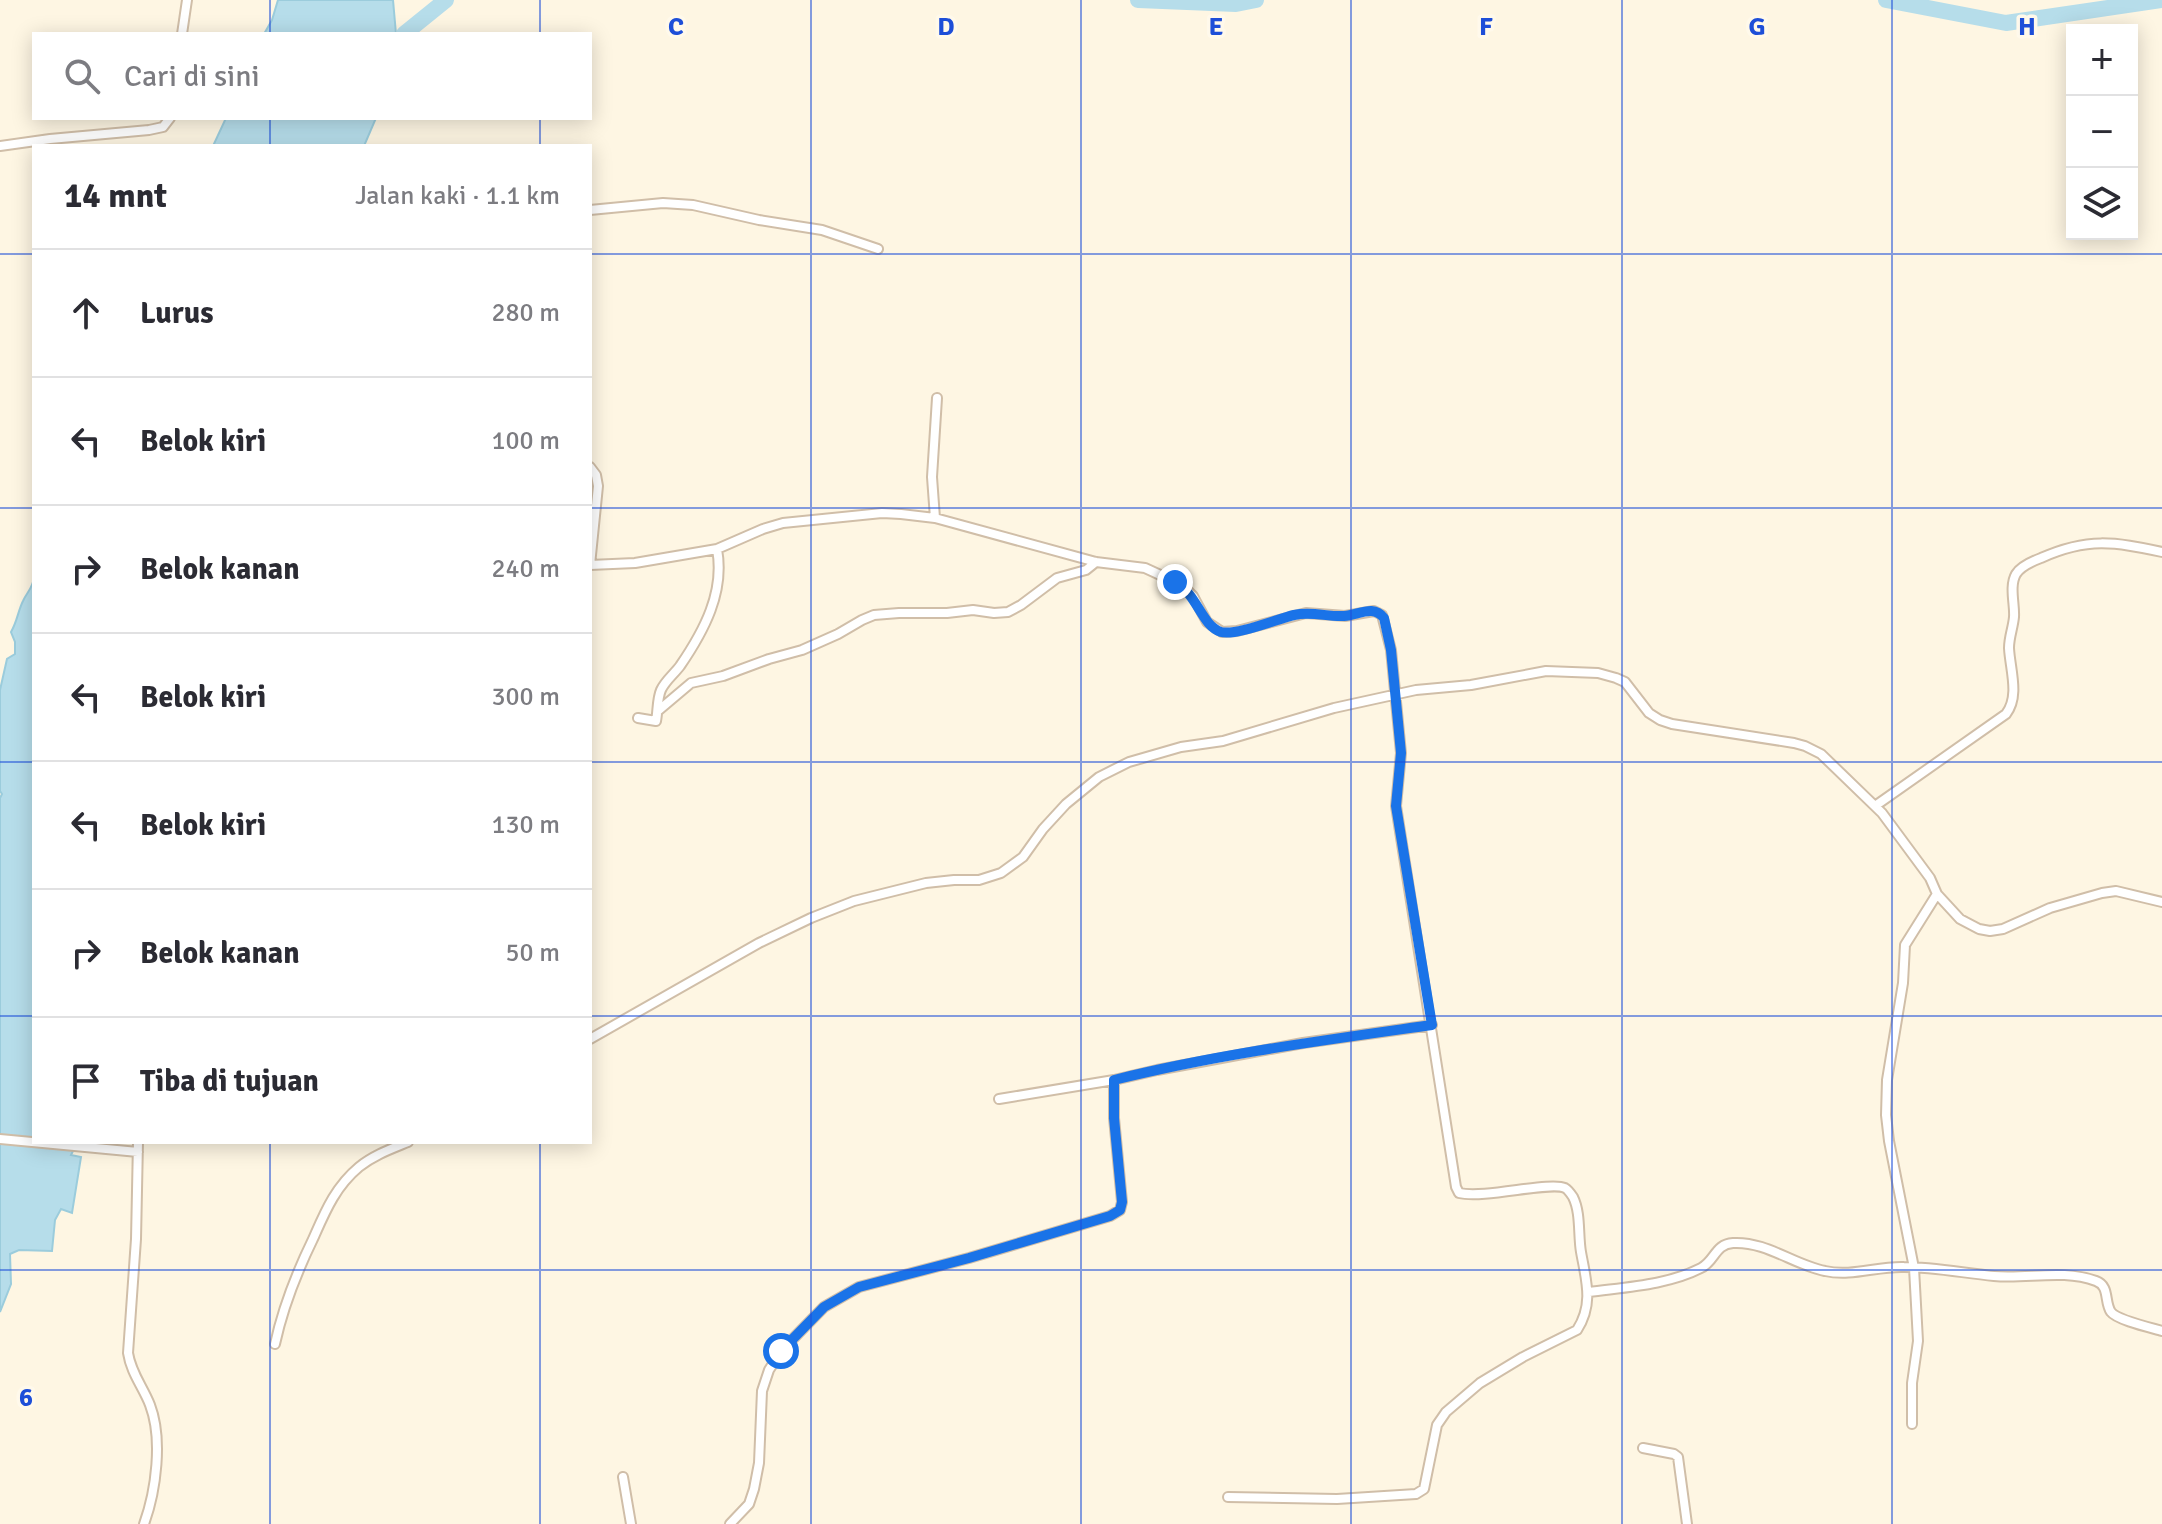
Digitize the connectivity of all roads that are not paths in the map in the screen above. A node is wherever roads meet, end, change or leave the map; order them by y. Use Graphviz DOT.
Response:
graph roads {
  1 [pos="187,0"];
  2 [pos="182,32"];
  3 [pos="168,120"];
  4 [pos="0,146"];
  5 [pos="592,210"];
  6 [pos="878,249"];
  7 [pos="937,398"];
  8 [pos="592,470"];
  9 [pos="935,518"];
  10 [pos="592,545"];
  11 [pos="717,549"];
  12 [pos="2162,552"];
  13 [pos="1096,562"];
  14 [pos="592,565"];
  15 [pos="1397,694"];
  16 [pos="659,710"];
  17 [pos="638,718"];
  18 [pos="1875,806"];
  19 [pos="1937,894"];
  20 [pos="2162,902"];
  21 [pos="1432,1025"];
  22 [pos="592,1038"];
  23 [pos="1114,1080"];
  24 [pos="999,1099"];
  25 [pos="0,1139"];
  26 [pos="32,1142"];
  27 [pos="51,1144"];
  28 [pos="137,1144"];
  29 [pos="403,1144"];
  30 [pos="133,1152"];
  31 [pos="1914,1268"];
  32 [pos="1589,1292"];
  33 [pos="2162,1331"];
  34 [pos="275,1344"];
  35 [pos="1912,1424"];
  36 [pos="1643,1448"];
  37 [pos="623,1477"];
  38 [pos="1228,1497"];
  39 [pos="144,1524"];
  40 [pos="631,1524"];
  41 [pos="730,1524"];
  42 [pos="1687,1524"];
  1 -- 2 [label="street"];
  3 -- 4 [label="street"];
  5 -- 6 [label="street"];
  7 -- 9 [label="street"];
  8 -- 10 [label="street"];
  9 -- 11 [label="street"];
  9 -- 13 [label="street"];
  11 -- 14 [label="street"];
  11 -- 16 [label="street"];
  12 -- 18 [label="street"];
  13 -- 15 [label="street"];
  13 -- 16 [label="street"];
  15 -- 18 [label="street"];
  15 -- 21 [label="street"];
  15 -- 22 [label="street"];
  16 -- 17 [label="street"];
  18 -- 19 [label="street"];
  19 -- 20 [label="street"];
  19 -- 31 [label="street"];
  21 -- 23 [label="street"];
  21 -- 32 [label="street"];
  23 -- 24 [label="street"];
  23 -- 41 [label="street"];
  25 -- 26 [label="street"];
  27 -- 30 [label="street"];
  28 -- 30 [label="street"];
  29 -- 34 [label="street"];
  30 -- 39 [label="street"];
  31 -- 32 [label="street"];
  31 -- 33 [label="street"];
  31 -- 35 [label="street"];
  32 -- 38 [label="street"];
  36 -- 42 [label="street"];
  37 -- 40 [label="street"];
}
